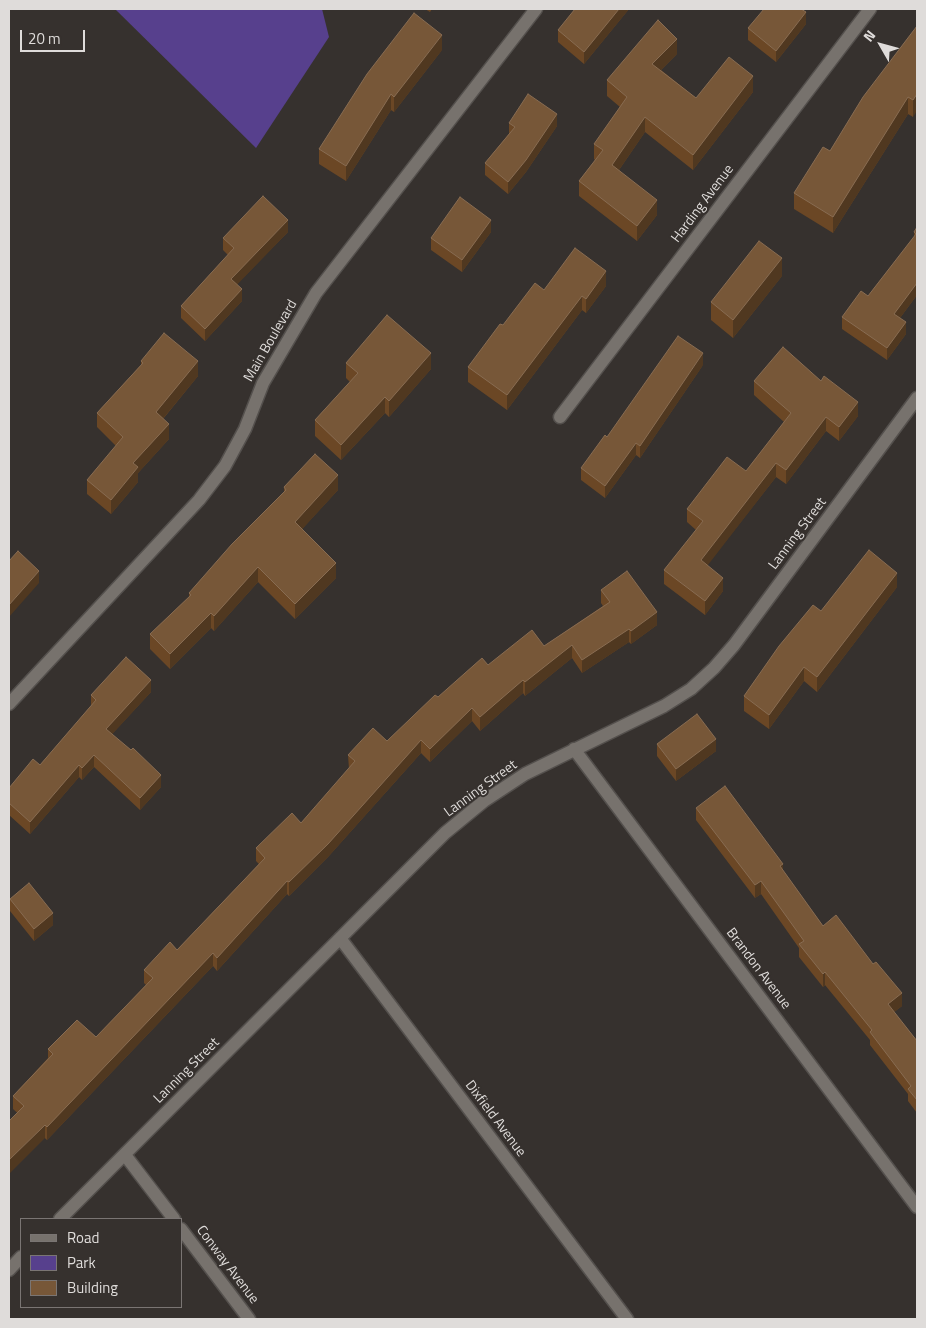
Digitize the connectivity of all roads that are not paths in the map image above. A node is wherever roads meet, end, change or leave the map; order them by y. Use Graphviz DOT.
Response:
graph roads {
  1 [pos="536,9"];
  2 [pos="870,9"];
  3 [pos="917,398"];
  4 [pos="560,417"];
  5 [pos="9,704"];
  6 [pos="574,749"];
  7 [pos="340,938"];
  8 [pos="126,1154"];
  9 [pos="917,1207"];
  10 [pos="61,1218"];
  11 [pos="173,1218"];
  12 [pos="182,1230"];
  13 [pos="20,1258"];
  14 [pos="9,1270"];
  15 [pos="249,1319"];
  16 [pos="627,1319"];
  1 -- 5 [label="street, Main Boulevard"];
  2 -- 4 [label="street, Harding Avenue"];
  3 -- 6 [label="street, Lanning Street"];
  6 -- 7 [label="street, Lanning Street"];
  6 -- 9 [label="street, Brandon Avenue"];
  7 -- 8 [label="street, Lanning Street"];
  7 -- 16 [label="street, Dixfield Avenue"];
  8 -- 10 [label="street, Lanning Street"];
  8 -- 11 [label="street"];
  12 -- 15 [label="street, Conway Avenue"];
  13 -- 14 [label="street"];
}
